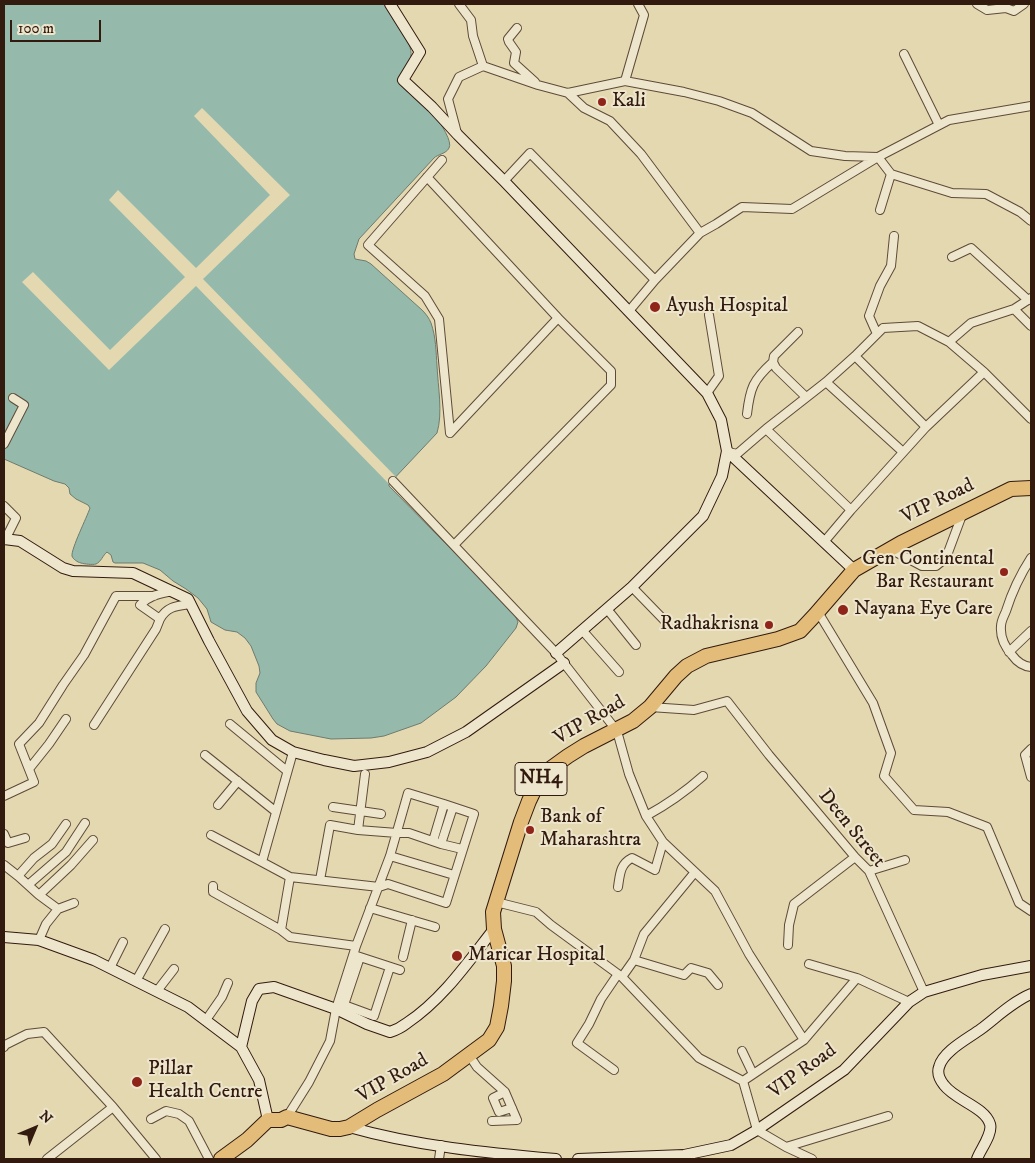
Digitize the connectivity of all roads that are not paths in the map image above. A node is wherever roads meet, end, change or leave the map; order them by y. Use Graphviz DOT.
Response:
graph roads {
  1 [pos="390,4"];
  2 [pos="459,4"];
  3 [pos="638,4"];
  4 [pos="977,4"];
  5 [pos="1024,4"];
  6 [pos="517,28"];
  7 [pos="904,54"];
  8 [pos="483,66"];
  9 [pos="625,81"];
  10 [pos="538,85"];
  11 [pos="568,93"];
  12 [pos="1031,106"];
  13 [pos="939,125"];
  14 [pos="458,135"];
  15 [pos="878,157"];
  16 [pos="442,160"];
  17 [pos="892,174"];
  18 [pos="427,177"];
  19 [pos="504,181"];
  20 [pos="880,210"];
  21 [pos="1031,221"];
  22 [pos="700,233"];
  23 [pos="894,236"];
  24 [pos="952,256"];
  25 [pos="655,280"];
  26 [pos="1030,299"];
  27 [pos="1014,309"];
  28 [pos="628,311"];
  29 [pos="709,315"];
  30 [pos="558,318"];
  31 [pos="1031,326"];
  32 [pos="798,332"];
  33 [pos="877,334"];
  34 [pos="949,342"];
  35 [pos="855,356"];
  36 [pos="773,362"];
  37 [pos="984,372"];
  38 [pos="826,382"];
  39 [pos="706,393"];
  40 [pos="806,397"];
  41 [pos="13,398"];
  42 [pos="747,414"];
  43 [pos="1031,419"];
  44 [pos="926,427"];
  45 [pos="766,429"];
  46 [pos="4,444"];
  47 [pos="727,451"];
  48 [pos="903,452"];
  49 [pos="393,481"];
  50 [pos="1031,488"];
  51 [pos="4,506"];
  52 [pos="851,510"];
  53 [pos="962,513"];
  54 [pos="4,539"];
  55 [pos="824,542"];
  56 [pos="454,545"];
  57 [pos="890,549"];
  58 [pos="1031,558"];
  59 [pos="854,570"];
  60 [pos="632,587"];
  61 [pos="173,591"];
  62 [pos="154,596"];
  63 [pos="191,604"];
  64 [pos="606,609"];
  65 [pos="818,612"];
  66 [pos="160,620"];
  67 [pos="665,621"];
  68 [pos="582,630"];
  69 [pos="1031,631"];
  70 [pos="636,645"];
  71 [pos="1009,652"];
  72 [pos="556,653"];
  73 [pos="564,663"];
  74 [pos="1031,667"];
  75 [pos="619,672"];
  76 [pos="650,707"];
  77 [pos="66,719"];
  78 [pos="230,724"];
  79 [pos="94,725"];
  80 [pos="617,730"];
  81 [pos="1031,749"];
  82 [pos="293,752"];
  83 [pos="205,755"];
  84 [pos="29,769"];
  85 [pos="287,771"];
  86 [pos="365,774"];
  87 [pos="703,776"];
  88 [pos="1031,777"];
  89 [pos="238,781"];
  90 [pos="4,796"];
  91 [pos="444,804"];
  92 [pos="218,805"];
  93 [pos="334,807"];
  94 [pos="453,807"];
  95 [pos="275,811"];
  96 [pos="360,811"];
  97 [pos="381,814"];
  98 [pos="646,816"];
  99 [pos="85,823"];
  100 [pos="66,824"];
  101 [pos="358,830"];
  102 [pos="397,833"];
  103 [pos="4,834"];
  104 [pos="211,835"];
  105 [pos="24,838"];
  106 [pos="93,840"];
  107 [pos="437,842"];
  108 [pos="663,842"];
  109 [pos="462,849"];
  110 [pos="390,856"];
  111 [pos="854,857"];
  112 [pos="905,860"];
  113 [pos="262,862"];
  114 [pos="4,865"];
  115 [pos="868,871"];
  116 [pos="695,872"];
  117 [pos="454,875"];
  118 [pos="18,876"];
  119 [pos="290,877"];
  120 [pos="320,880"];
  121 [pos="28,885"];
  122 [pos="213,886"];
  123 [pos="379,887"];
  124 [pos="618,887"];
  125 [pos="39,895"];
  126 [pos="74,902"];
  127 [pos="496,902"];
  128 [pos="58,908"];
  129 [pos="370,908"];
  130 [pos="1031,911"];
  131 [pos="412,920"];
  132 [pos="435,927"];
  133 [pos="165,929"];
  134 [pos="494,929"];
  135 [pos="281,930"];
  136 [pos="4,937"];
  137 [pos="39,940"];
  138 [pos="123,942"];
  139 [pos="788,945"];
  140 [pos="356,946"];
  141 [pos="356,956"];
  142 [pos="404,957"];
  143 [pos="634,960"];
  144 [pos="809,964"];
  145 [pos="1031,966"];
  146 [pos="390,967"];
  147 [pos="110,968"];
  148 [pos="174,969"];
  149 [pos="400,970"];
  150 [pos="620,975"];
  151 [pos="858,978"];
  152 [pos="136,981"];
  153 [pos="228,983"];
  154 [pos="718,985"];
  155 [pos="157,991"];
  156 [pos="924,992"];
  157 [pos="1031,994"];
  158 [pos="909,1002"];
  159 [pos="336,1009"];
  160 [pos="206,1020"];
  161 [pos="804,1040"];
  162 [pos="4,1047"];
  163 [pos="242,1047"];
  164 [pos="742,1051"];
  165 [pos="470,1055"];
  166 [pos="614,1070"];
  167 [pos="753,1074"];
  168 [pos="743,1081"];
  169 [pos="504,1092"];
  170 [pos="113,1107"];
  171 [pos="512,1108"];
  172 [pos="888,1116"];
  173 [pos="287,1117"];
  174 [pos="152,1119"];
  175 [pos="268,1120"];
  176 [pos="492,1121"];
  177 [pos="350,1127"];
  178 [pos="757,1130"];
  179 [pos="441,1145"];
  180 [pos="786,1147"];
  181 [pos="683,1157"];
  182 [pos="47,1159"];
  183 [pos="156,1159"];
  184 [pos="209,1159"];
  185 [pos="221,1159"];
  186 [pos="439,1159"];
  187 [pos="556,1159"];
  188 [pos="578,1159"];
  189 [pos="812,1159"];
  190 [pos="976,1159"];
  1 -- 14 [label="street"];
  2 -- 8 [label="street"];
  3 -- 9 [label="street"];
  4 -- 5 [label="street"];
  6 -- 10 [label="street"];
  7 -- 13 [label="street"];
  8 -- 10 [label="street"];
  8 -- 14 [label="street"];
  9 -- 11 [label="street"];
  9 -- 15 [label="street"];
  10 -- 11 [label="street"];
  11 -- 22 [label="street"];
  12 -- 13 [label="street"];
  13 -- 15 [label="street"];
  14 -- 19 [label="street"];
  15 -- 17 [label="street"];
  15 -- 22 [label="street"];
  16 -- 18 [label="street"];
  17 -- 20 [label="street"];
  17 -- 21 [label="street"];
  18 -- 30 [label="street"];
  18 -- 30 [label="street"];
  19 -- 25 [label="street"];
  19 -- 28 [label="street"];
  22 -- 25 [label="street"];
  23 -- 33 [label="street"];
  24 -- 26 [label="street"];
  25 -- 28 [label="street"];
  26 -- 27 [label="street"];
  27 -- 31 [label="street"];
  27 -- 34 [label="street"];
  28 -- 39 [label="street"];
  29 -- 39 [label="street"];
  30 -- 56 [label="street"];
  32 -- 36 [label="street"];
  33 -- 34 [label="street"];
  33 -- 35 [label="street"];
  34 -- 37 [label="street"];
  35 -- 38 [label="street"];
  35 -- 44 [label="street"];
  36 -- 40 [label="street"];
  36 -- 42 [label="street"];
  37 -- 43 [label="street"];
  37 -- 44 [label="street"];
  38 -- 40 [label="street"];
  38 -- 48 [label="street"];
  39 -- 47 [label="street"];
  40 -- 45 [label="street"];
  41 -- 46 [label="street"];
  44 -- 48 [label="street"];
  45 -- 47 [label="street"];
  45 -- 52 [label="street"];
  47 -- 55 [label="street"];
  47 -- 60 [label="street"];
  48 -- 52 [label="street"];
  49 -- 56 [label="street"];
  50 -- 53 [label="highway, VIP Road / NH4"];
  51 -- 54 [label="street"];
  52 -- 55 [label="street"];
  53 -- 57 [label="highway, VIP Road / NH4"];
  53 -- 57 [label="street"];
  54 -- 61 [label="street"];
  55 -- 59 [label="street"];
  56 -- 72 [label="street"];
  57 -- 59 [label="highway, VIP Road / NH4"];
  58 -- 71 [label="street"];
  59 -- 65 [label="highway, VIP Road / NH4"];
  60 -- 64 [label="street"];
  60 -- 67 [label="street"];
  61 -- 62 [label="street"];
  61 -- 63 [label="street"];
  62 -- 66 [label="street"];
  62 -- 84 [label="street"];
  63 -- 66 [label="street"];
  63 -- 82 [label="street"];
  64 -- 68 [label="street"];
  64 -- 70 [label="street"];
  65 -- 76 [label="highway, VIP Road / NH4"];
  65 -- 130 [label="street"];
  66 -- 79 [label="street"];
  68 -- 72 [label="street"];
  68 -- 75 [label="street"];
  69 -- 71 [label="street"];
  71 -- 74 [label="street"];
  72 -- 73 [label="street"];
  73 -- 80 [label="street"];
  73 -- 82 [label="street"];
  76 -- 80 [label="highway, VIP Road / NH4"];
  76 -- 111 [label="street, Deen Street"];
  77 -- 84 [label="street"];
  78 -- 85 [label="street"];
  80 -- 98 [label="street"];
  80 -- 127 [label="highway, VIP Road / NH4"];
  81 -- 88 [label="street"];
  82 -- 85 [label="street"];
  83 -- 89 [label="street"];
  84 -- 90 [label="street"];
  85 -- 95 [label="street"];
  86 -- 96 [label="street"];
  87 -- 98 [label="street"];
  89 -- 92 [label="street"];
  89 -- 95 [label="street"];
  91 -- 94 [label="street"];
  91 -- 102 [label="street"];
  91 -- 107 [label="street"];
  93 -- 96 [label="street"];
  94 -- 107 [label="street"];
  94 -- 109 [label="street"];
  95 -- 113 [label="street"];
  96 -- 97 [label="street"];
  96 -- 101 [label="street"];
  98 -- 108 [label="street"];
  99 -- 121 [label="street"];
  100 -- 118 [label="street"];
  101 -- 102 [label="street"];
  101 -- 120 [label="street"];
  102 -- 107 [label="street"];
  102 -- 110 [label="street"];
  103 -- 105 [label="street"];
  104 -- 113 [label="street"];
  106 -- 125 [label="street"];
  107 -- 109 [label="street"];
  108 -- 116 [label="street"];
  108 -- 124 [label="street"];
  109 -- 117 [label="street"];
  110 -- 117 [label="street"];
  110 -- 123 [label="street"];
  111 -- 115 [label="street, Deen Street"];
  111 -- 139 [label="street"];
  112 -- 115 [label="street"];
  113 -- 119 [label="street"];
  114 -- 118 [label="street"];
  115 -- 156 [label="street, Deen Street"];
  116 -- 143 [label="street"];
  116 -- 161 [label="street"];
  117 -- 123 [label="street"];
  118 -- 121 [label="street"];
  119 -- 120 [label="street"];
  119 -- 135 [label="street"];
  120 -- 123 [label="street"];
  121 -- 125 [label="street"];
  122 -- 135 [label="street"];
  123 -- 129 [label="street"];
  125 -- 128 [label="street"];
  126 -- 128 [label="street"];
  127 -- 134 [label="highway, VIP Road / NH4"];
  127 -- 150 [label="street"];
  128 -- 137 [label="street"];
  129 -- 131 [label="street"];
  129 -- 140 [label="street"];
  131 -- 132 [label="street"];
  131 -- 142 [label="street"];
  133 -- 152 [label="street"];
  134 -- 159 [label="street"];
  134 -- 165 [label="highway, VIP Road / NH4"];
  135 -- 140 [label="street"];
  136 -- 137 [label="street"];
  137 -- 147 [label="street"];
  138 -- 147 [label="street"];
  140 -- 141 [label="street"];
  141 -- 146 [label="street"];
  141 -- 146 [label="street"];
  141 -- 159 [label="street"];
  143 -- 150 [label="street"];
  143 -- 154 [label="street"];
  144 -- 151 [label="street"];
  145 -- 156 [label="street, VIP Road"];
  146 -- 149 [label="street"];
  147 -- 152 [label="street"];
  148 -- 155 [label="street"];
  150 -- 166 [label="street"];
  150 -- 168 [label="street"];
  151 -- 158 [label="street"];
  151 -- 161 [label="street"];
  152 -- 155 [label="street"];
  153 -- 160 [label="street"];
  155 -- 160 [label="street"];
  156 -- 158 [label="street, VIP Road"];
  157 -- 190 [label="street"];
  158 -- 178 [label="street, VIP Road"];
  159 -- 163 [label="street"];
  159 -- 173 [label="street"];
  160 -- 163 [label="street"];
  161 -- 167 [label="street"];
  162 -- 170 [label="street"];
  163 -- 175 [label="street"];
  164 -- 167 [label="street"];
  165 -- 169 [label="street"];
  165 -- 177 [label="highway, VIP Road / NH4"];
  167 -- 168 [label="street"];
  168 -- 178 [label="street"];
  169 -- 171 [label="street"];
  169 -- 171 [label="street"];
  170 -- 182 [label="street"];
  170 -- 183 [label="street"];
  171 -- 176 [label="street"];
  172 -- 180 [label="street"];
  173 -- 175 [label="highway, VIP Road"];
  173 -- 177 [label="highway, VIP Road"];
  174 -- 184 [label="street"];
  175 -- 185 [label="highway"];
  177 -- 179 [label="street, VIP Road"];
  178 -- 180 [label="street"];
  178 -- 181 [label="street, VIP Road"];
  179 -- 186 [label="street"];
  179 -- 187 [label="street, VIP Road"];
  180 -- 189 [label="street"];
  181 -- 188 [label="street, VIP Road"];
}
